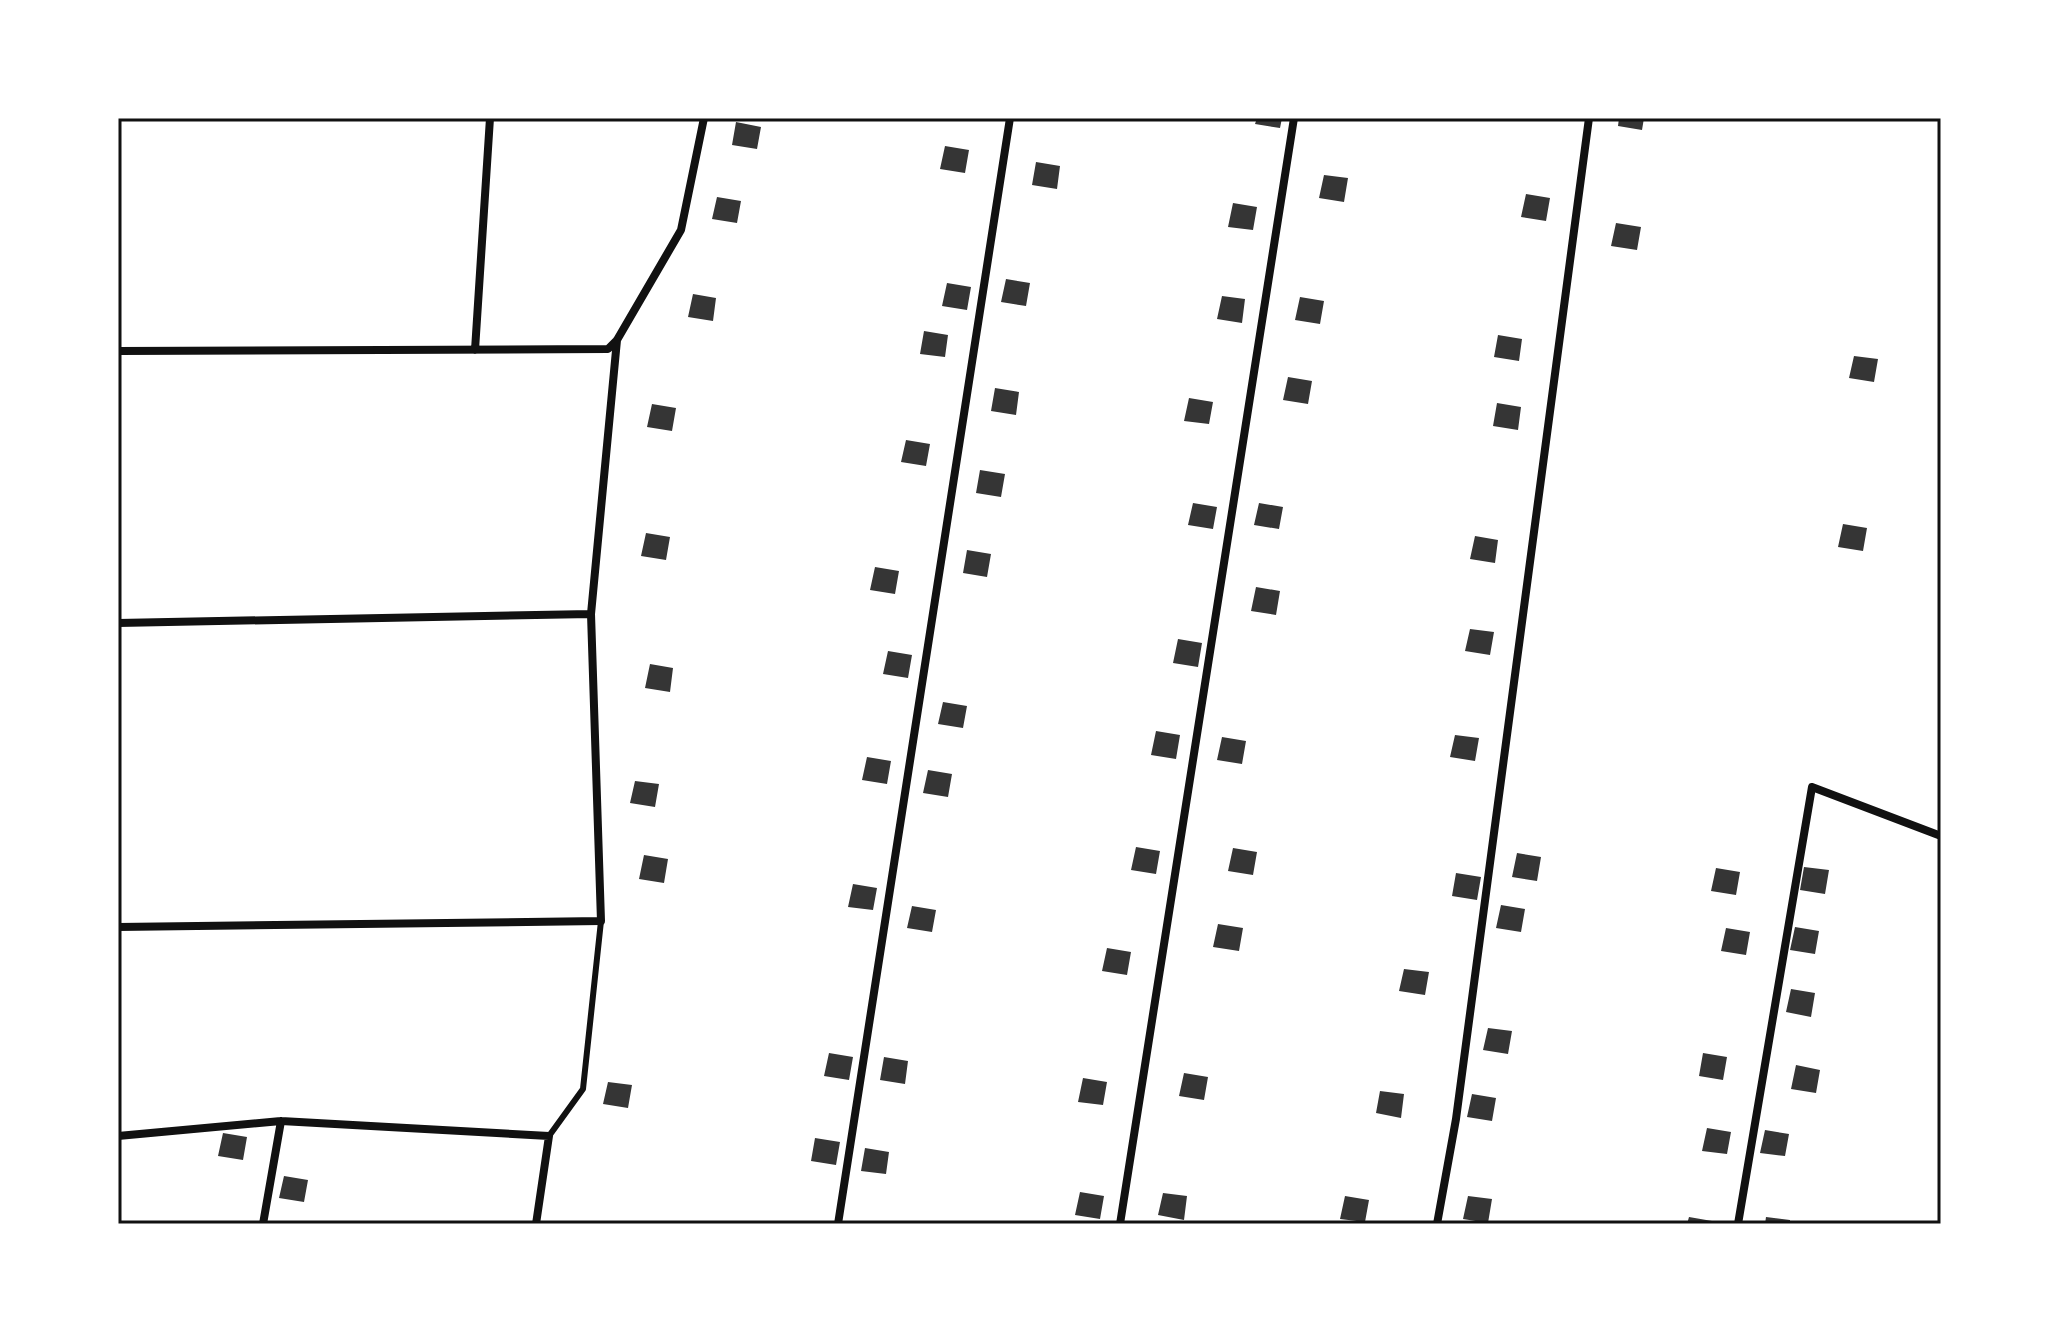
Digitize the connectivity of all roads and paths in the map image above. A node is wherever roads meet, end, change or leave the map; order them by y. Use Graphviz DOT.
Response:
graph roads {
  1 [pos="490,118"];
  2 [pos="704,118"];
  3 [pos="1010,118"];
  4 [pos="1294,118"];
  5 [pos="1589,118"];
  6 [pos="617,340"];
  7 [pos="475,350"];
  8 [pos="118,351"];
  9 [pos="591,614"];
  10 [pos="118,623"];
  11 [pos="1941,836"];
  12 [pos="601,921"];
  13 [pos="118,927"];
  14 [pos="281,1121"];
  15 [pos="118,1136"];
  16 [pos="549,1136"];
  17 [pos="263,1224"];
  18 [pos="536,1224"];
  19 [pos="838,1224"];
  20 [pos="1120,1224"];
  21 [pos="1437,1224"];
  22 [pos="1738,1224"];
  1 -- 7 [label="street"];
  2 -- 6 [label="street"];
  3 -- 19 [label="street"];
  4 -- 20 [label="street"];
  5 -- 21 [label="street"];
  6 -- 7 [label="street"];
  6 -- 9 [label="street"];
  7 -- 8 [label="street"];
  9 -- 10 [label="street"];
  9 -- 12 [label="street"];
  11 -- 22 [label="street"];
  12 -- 13 [label="street"];
  12 -- 16 [label="lane"];
  14 -- 15 [label="street"];
  14 -- 16 [label="street"];
  14 -- 17 [label="street"];
  16 -- 18 [label="street"];
}
